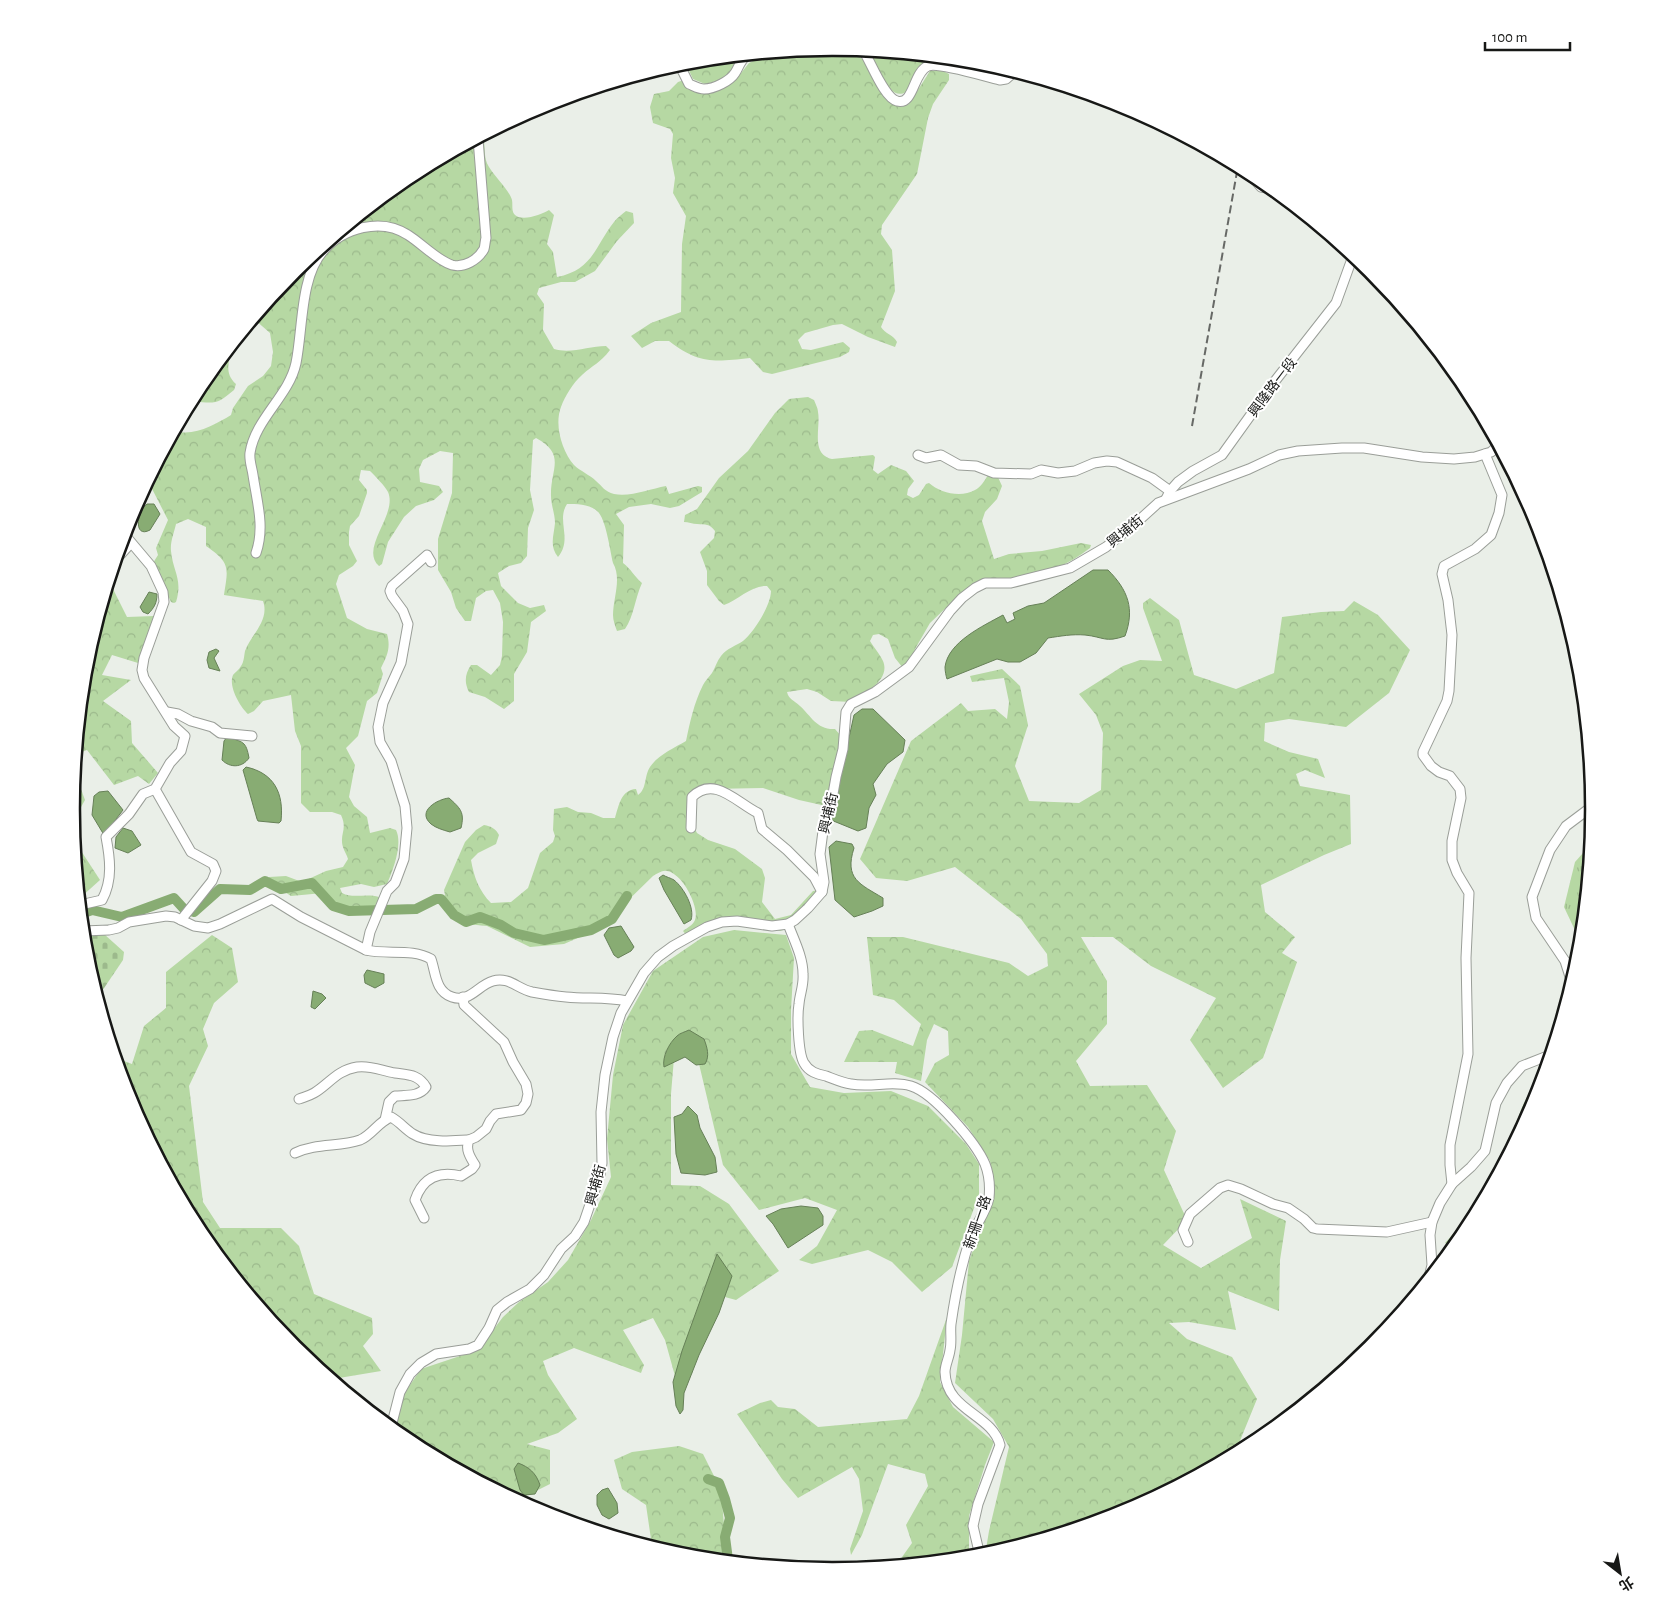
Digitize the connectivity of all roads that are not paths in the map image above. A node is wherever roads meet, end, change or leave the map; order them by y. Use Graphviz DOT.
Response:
graph roads {
  1 [pos="867,57"];
  2 [pos="740,62"];
  3 [pos="682,72"];
  4 [pos="1008,78"];
  5 [pos="479,145"];
  6 [pos="351,231"];
  7 [pos="1350,263"];
  8 [pos="313,265"];
  9 [pos="1493,450"];
  10 [pos="1485,454"];
  11 [pos="918,455"];
  12 [pos="1184,478"];
  13 [pos="1191,490"];
  14 [pos="1168,495"];
  15 [pos="131,542"];
  16 [pos="128,546"];
  17 [pos="256,553"];
  18 [pos="431,562"];
  19 [pos="167,712"];
  20 [pos="252,736"];
  21 [pos="155,789"];
  22 [pos="1585,812"];
  23 [pos="691,828"];
  24 [pos="822,892"];
  25 [pos="86,904"];
  26 [pos="181,920"];
  27 [pos="788,924"];
  28 [pos="90,931"];
  29 [pos="366,950"];
  30 [pos="1568,970"];
  31 [pos="463,998"];
  32 [pos="627,1001"];
  33 [pos="1542,1058"];
  34 [pos="299,1099"];
  35 [pos="385,1120"];
  36 [pos="469,1140"];
  37 [pos="295,1153"];
  38 [pos="1452,1184"];
  39 [pos="424,1218"];
  40 [pos="1432,1222"];
  41 [pos="1188,1242"];
  42 [pos="1432,1264"];
  43 [pos="393,1420"];
  44 [pos="978,1547"];
  1 -- 4 [label="street"];
  2 -- 3 [label="street"];
  5 -- 6 [label="street"];
  7 -- 12 [label="street, 興隆路一段"];
  8 -- 17 [label="street"];
  9 -- 10 [label="street, 興埔街"];
  10 -- 13 [label="street, 興埔街"];
  10 -- 38 [label="street"];
  11 -- 14 [label="street"];
  12 -- 13 [label="street"];
  12 -- 14 [label="street, 興隆路一段"];
  13 -- 14 [label="street, 興埔街"];
  14 -- 24 [label="street, 興埔街"];
  15 -- 16 [label="street"];
  15 -- 19 [label="street"];
  18 -- 29 [label="street"];
  19 -- 20 [label="street"];
  19 -- 21 [label="street"];
  21 -- 25 [label="street"];
  21 -- 26 [label="street"];
  22 -- 30 [label="street"];
  23 -- 24 [label="street"];
  24 -- 27 [label="street"];
  26 -- 28 [label="street"];
  26 -- 29 [label="street"];
  27 -- 32 [label="street, 興埔街"];
  27 -- 44 [label="street, 新珊一路"];
  29 -- 31 [label="street"];
  31 -- 32 [label="street"];
  31 -- 36 [label="street"];
  32 -- 43 [label="street, 興埔街"];
  33 -- 38 [label="street"];
  34 -- 35 [label="street"];
  35 -- 36 [label="street"];
  35 -- 37 [label="street"];
  36 -- 39 [label="street"];
  38 -- 40 [label="street"];
  40 -- 41 [label="street"];
  40 -- 42 [label="street"];
}
